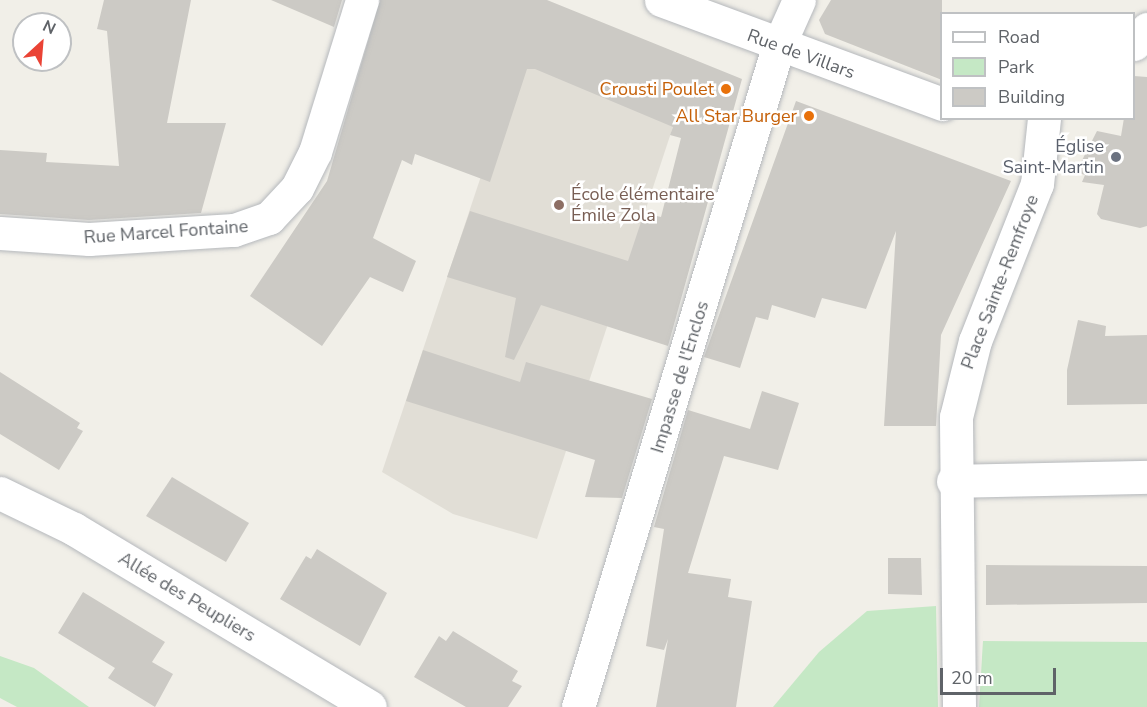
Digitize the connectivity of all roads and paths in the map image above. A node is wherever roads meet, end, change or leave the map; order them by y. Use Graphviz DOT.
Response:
graph roads {
  1 [pos="362,0"];
  2 [pos="661,0"];
  3 [pos="799,0"];
  4 [pos="1147,29"];
  5 [pos="1135,43"];
  6 [pos="778,47"];
  7 [pos="940,103"];
  8 [pos="1044,120"];
  9 [pos="0,233"];
  10 [pos="1147,477"];
  11 [pos="953,481"];
  12 [pos="0,493"];
  13 [pos="370,707"];
  14 [pos="578,707"];
  15 [pos="959,707"];
  1 -- 9 [label="street, Rue Marcel Fontaine"];
  2 -- 6 [label="street, Rue de Villars"];
  3 -- 6 [label="street, Impasse de l'Enclos"];
  4 -- 5 [label="street"];
  6 -- 7 [label="street, Rue de Villars"];
  6 -- 14 [label="street, Impasse de l'Enclos"];
  8 -- 11 [label="street, Place Sainte-Remfroye"];
  10 -- 11 [label="street"];
  11 -- 15 [label="street, Place Sainte-Remfroye"];
  12 -- 13 [label="street, Allée des Peupliers"];
}
